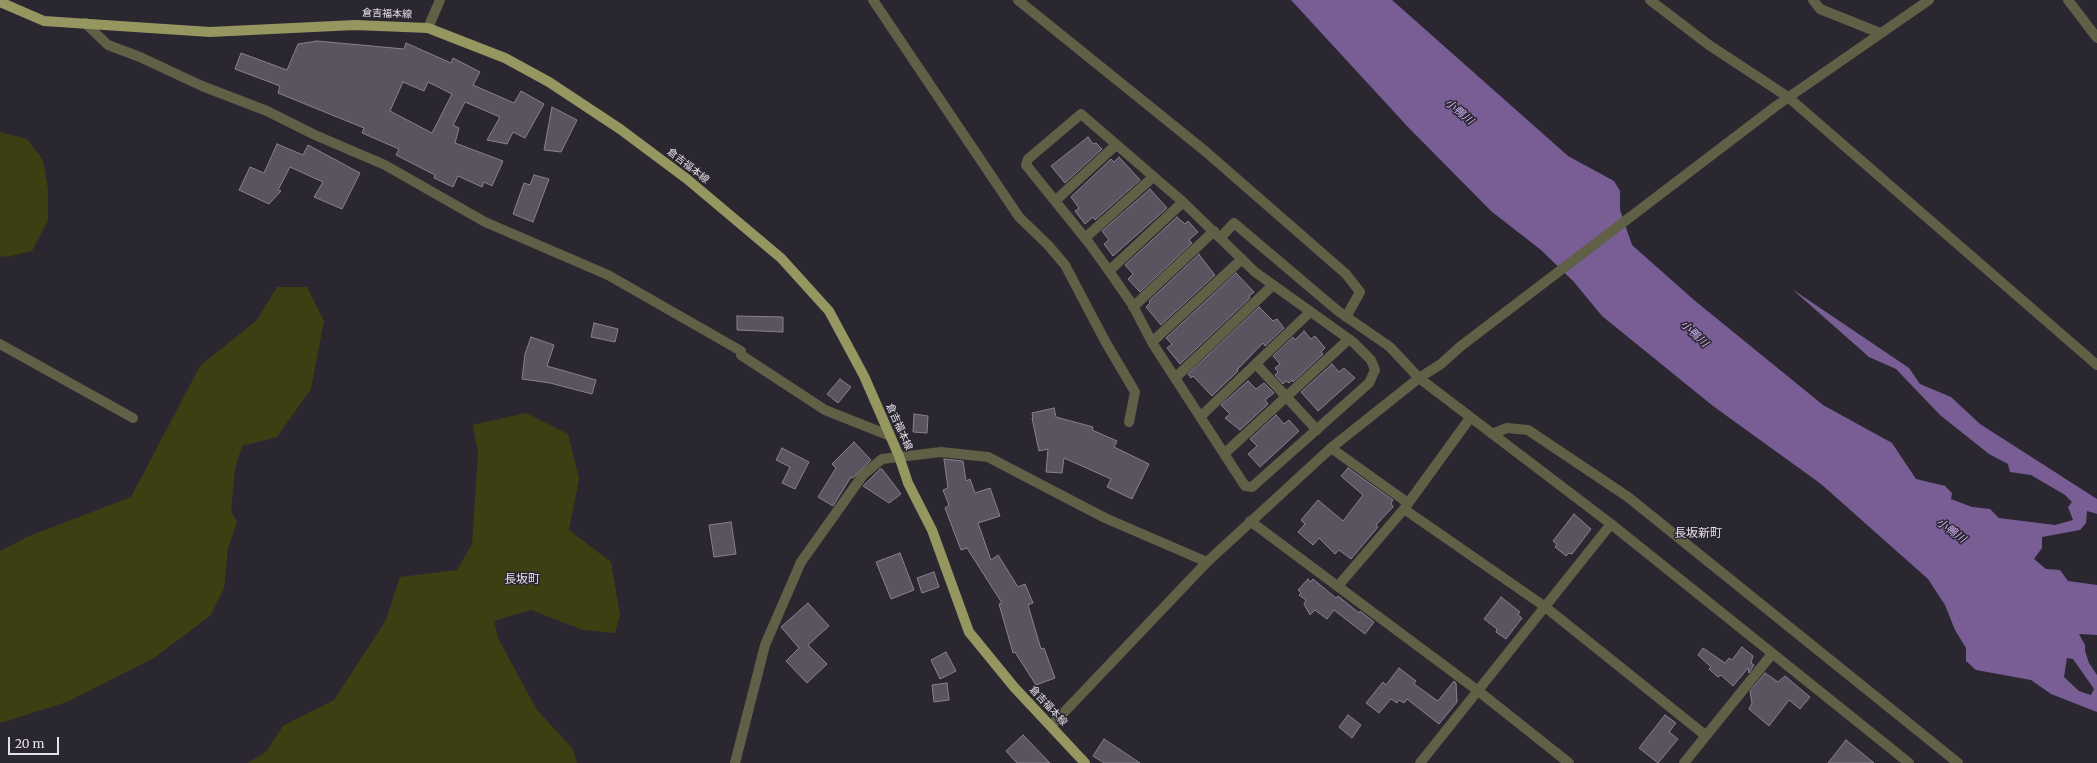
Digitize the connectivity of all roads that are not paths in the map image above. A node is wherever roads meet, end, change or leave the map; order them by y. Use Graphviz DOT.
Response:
graph roads {
  1 [pos="440,0"];
  2 [pos="873,0"];
  3 [pos="1018,0"];
  4 [pos="1650,0"];
  5 [pos="1813,0"];
  6 [pos="1928,0"];
  7 [pos="2068,0"];
  8 [pos="0,2"];
  9 [pos="85,23"];
  10 [pos="428,28"];
  11 [pos="1880,33"];
  12 [pos="2097,38"];
  13 [pos="1788,97"];
  14 [pos="1116,145"];
  15 [pos="1153,177"];
  16 [pos="1055,201"];
  17 [pos="1183,202"];
  18 [pos="1218,234"];
  19 [pos="1085,238"];
  20 [pos="1242,259"];
  21 [pos="1109,271"];
  22 [pos="1273,285"];
  23 [pos="1133,306"];
  24 [pos="1310,312"];
  25 [pos="1346,317"];
  26 [pos="1349,339"];
  27 [pos="1152,342"];
  28 [pos="0,344"];
  29 [pos="1256,364"];
  30 [pos="2097,365"];
  31 [pos="1175,378"];
  32 [pos="1419,378"];
  33 [pos="1286,396"];
  34 [pos="1200,417"];
  35 [pos="133,418"];
  36 [pos="1470,418"];
  37 [pos="1129,422"];
  38 [pos="1316,430"];
  39 [pos="1492,434"];
  40 [pos="888,435"];
  41 [pos="1331,448"];
  42 [pos="1224,454"];
  43 [pos="899,456"];
  44 [pos="1406,506"];
  45 [pos="1250,521"];
  46 [pos="1611,524"];
  47 [pos="1207,562"];
  48 [pos="1338,586"];
  49 [pos="1544,606"];
  50 [pos="1772,654"];
  51 [pos="1477,690"];
  52 [pos="1051,726"];
  53 [pos="1705,736"];
  54 [pos="735,763"];
  55 [pos="1085,763"];
  56 [pos="1420,763"];
  57 [pos="1569,763"];
  58 [pos="1684,763"];
  59 [pos="1909,763"];
  60 [pos="1958,763"];
  1 -- 10 [label="street"];
  2 -- 37 [label="street"];
  3 -- 25 [label="street"];
  4 -- 13 [label="street"];
  5 -- 11 [label="street"];
  6 -- 11 [label="street"];
  7 -- 12 [label="street"];
  8 -- 9 [label="main road, 倉吉福本線"];
  9 -- 10 [label="main road, 倉吉福本線"];
  9 -- 40 [label="street"];
  10 -- 40 [label="main road, 倉吉福本線"];
  11 -- 13 [label="street"];
  13 -- 30 [label="street"];
  13 -- 32 [label="street"];
  14 -- 15 [label="street"];
  14 -- 16 [label="street"];
  14 -- 16 [label="street"];
  15 -- 17 [label="street"];
  15 -- 19 [label="street"];
  16 -- 19 [label="street"];
  17 -- 18 [label="street"];
  17 -- 21 [label="street"];
  18 -- 20 [label="street"];
  18 -- 23 [label="street"];
  18 -- 25 [label="street"];
  19 -- 21 [label="street"];
  20 -- 22 [label="street"];
  20 -- 27 [label="street"];
  21 -- 23 [label="street"];
  22 -- 24 [label="street"];
  22 -- 31 [label="street"];
  23 -- 27 [label="street"];
  24 -- 26 [label="street"];
  24 -- 29 [label="street"];
  25 -- 32 [label="street"];
  26 -- 33 [label="street"];
  26 -- 38 [label="street"];
  27 -- 31 [label="street"];
  28 -- 35 [label="street"];
  29 -- 33 [label="street"];
  29 -- 34 [label="street"];
  31 -- 34 [label="street"];
  32 -- 36 [label="street"];
  32 -- 41 [label="street"];
  33 -- 38 [label="street"];
  33 -- 42 [label="street"];
  34 -- 42 [label="street"];
  36 -- 39 [label="street"];
  36 -- 44 [label="street"];
  38 -- 42 [label="street"];
  39 -- 46 [label="street"];
  39 -- 60 [label="street"];
  40 -- 43 [label="main road, 倉吉福本線"];
  41 -- 44 [label="street"];
  41 -- 45 [label="street"];
  43 -- 47 [label="street"];
  43 -- 52 [label="main road, 倉吉福本線"];
  43 -- 54 [label="street"];
  44 -- 48 [label="street"];
  44 -- 49 [label="street"];
  45 -- 47 [label="street"];
  45 -- 48 [label="street"];
  46 -- 49 [label="street"];
  46 -- 50 [label="street"];
  47 -- 52 [label="street"];
  48 -- 51 [label="street"];
  49 -- 51 [label="street"];
  49 -- 53 [label="street"];
  50 -- 53 [label="street"];
  50 -- 59 [label="street"];
  51 -- 56 [label="street"];
  51 -- 57 [label="street"];
  52 -- 55 [label="main road, 倉吉福本線"];
  53 -- 58 [label="street"];
}
